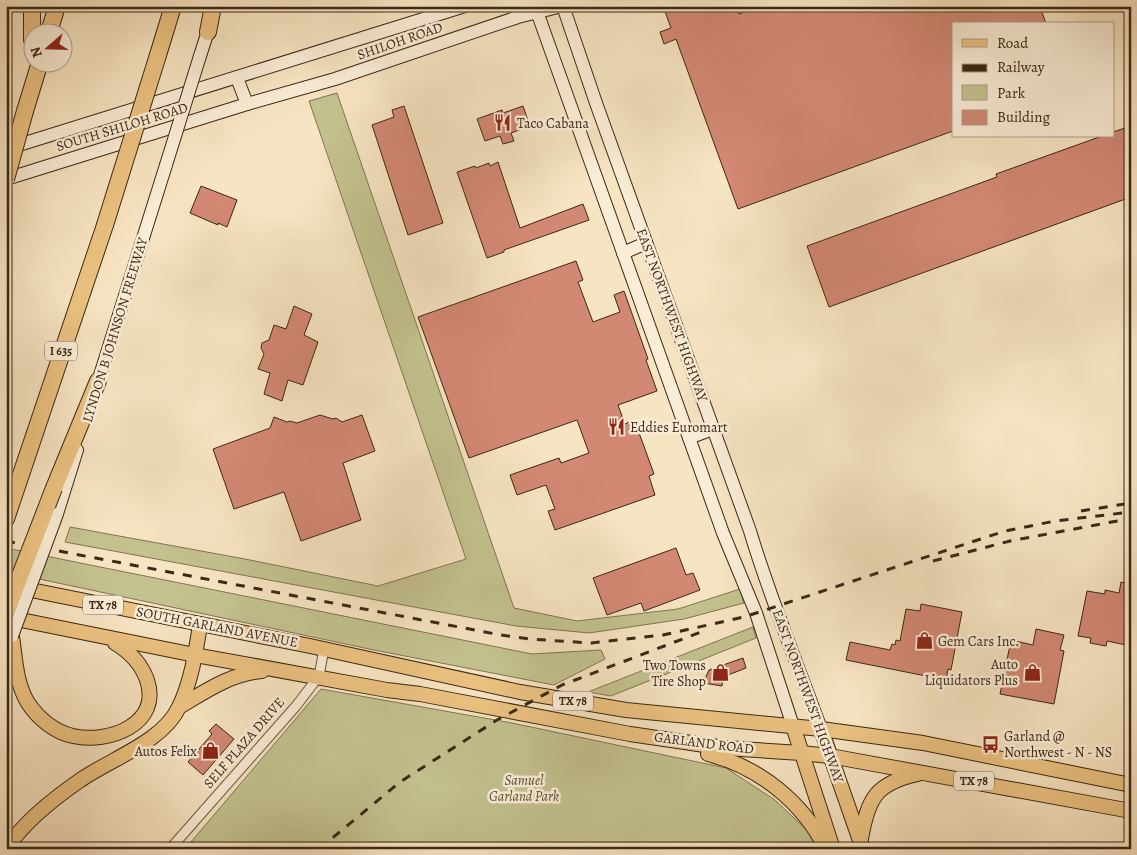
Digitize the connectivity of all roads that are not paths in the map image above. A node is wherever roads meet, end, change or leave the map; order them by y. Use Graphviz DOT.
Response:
graph roads {
  1 [pos="32,6"];
  2 [pos="57,6"];
  3 [pos="172,6"];
  4 [pos="212,6"];
  5 [pos="217,6"];
  6 [pos="465,6"];
  7 [pos="562,6"];
  8 [pos="536,9"];
  9 [pos="32,22"];
  10 [pos="52,22"];
  11 [pos="208,32"];
  12 [pos="34,72"];
  13 [pos="37,72"];
  14 [pos="237,78"];
  15 [pos="34,82"];
  16 [pos="247,104"];
  17 [pos="6,148"];
  18 [pos="6,179"];
  19 [pos="646,243"];
  20 [pos="623,253"];
  21 [pos="98,381"];
  22 [pos="713,429"];
  23 [pos="689,438"];
  24 [pos="6,519"];
  25 [pos="6,585"];
  26 [pos="6,612"];
  27 [pos="6,616"];
  28 [pos="200,625"];
  29 [pos="12,636"];
  30 [pos="108,639"];
  31 [pos="310,646"];
  32 [pos="324,649"];
  33 [pos="6,651"];
  34 [pos="194,656"];
  35 [pos="279,670"];
  36 [pos="319,676"];
  37 [pos="179,707"];
  38 [pos="793,726"];
  39 [pos="821,729"];
  40 [pos="630,734"];
  41 [pos="801,753"];
  42 [pos="830,756"];
  43 [pos="923,772"];
  44 [pos="1131,786"];
  45 [pos="1131,811"];
  46 [pos="862,846"];
  47 [pos="6,849"];
  48 [pos="170,849"];
  49 [pos="826,849"];
  50 [pos="832,849"];
  1 -- 9 [label="highway"];
  2 -- 10 [label="highway"];
  3 -- 24 [label="highway, I 635, bridge"];
  4 -- 11 [label="highway"];
  5 -- 11 [label="main road, LYNDON B JOHNSON FREEWAY"];
  6 -- 14 [label="main road, SHILOH ROAD"];
  7 -- 8 [label="main road, SHILOH ROAD"];
  7 -- 19 [label="main road, EAST NORTHWEST HIGHWAY"];
  8 -- 16 [label="main road, SHILOH ROAD"];
  8 -- 20 [label="main road, EAST NORTHWEST HIGHWAY"];
  11 -- 21 [label="main road, LYNDON B JOHNSON FREEWAY, bridge"];
  12 -- 15 [label="highway"];
  13 -- 15 [label="highway"];
  14 -- 16 [label="main road"];
  14 -- 17 [label="main road, SOUTH SHILOH ROAD"];
  15 -- 18 [label="highway, bridge"];
  16 -- 18 [label="main road, SOUTH SHILOH ROAD"];
  19 -- 20 [label="main road"];
  19 -- 22 [label="main road, EAST NORTHWEST HIGHWAY"];
  20 -- 23 [label="main road, EAST NORTHWEST HIGHWAY"];
  21 -- 26 [label="highway, bridge"];
  21 -- 29 [label="main road, LYNDON B JOHNSON FREEWAY, bridge"];
  22 -- 23 [label="main road"];
  22 -- 39 [label="main road, EAST NORTHWEST HIGHWAY"];
  23 -- 38 [label="main road, EAST NORTHWEST HIGHWAY"];
  25 -- 28 [label="main road, SOUTH GARLAND AVENUE / TX 78"];
  27 -- 30 [label="main road, TX 78"];
  28 -- 31 [label="main road, SOUTH GARLAND AVENUE / TX 78"];
  28 -- 34 [label="main road"];
  29 -- 30 [label="main road"];
  29 -- 33 [label="main road, LYNDON B JOHNSON FREEWAY"];
  30 -- 34 [label="main road, TX 78"];
  31 -- 32 [label="main road, GARLAND ROAD / TX 78"];
  32 -- 36 [label="street, SELF PLAZA DRIVE"];
  32 -- 38 [label="main road, GARLAND ROAD / TX 78"];
  34 -- 35 [label="main road, TX 78"];
  34 -- 37 [label="main road"];
  35 -- 36 [label="main road, GARLAND ROAD / TX 78"];
  35 -- 37 [label="main road"];
  36 -- 40 [label="main road, GARLAND ROAD / TX 78"];
  36 -- 48 [label="street, SELF PLAZA DRIVE"];
  37 -- 47 [label="main road"];
  38 -- 39 [label="main road, GARLAND ROAD / TX 78"];
  38 -- 41 [label="main road, EAST NORTHWEST HIGHWAY"];
  39 -- 42 [label="main road, EAST NORTHWEST HIGHWAY"];
  39 -- 44 [label="main road, GARLAND ROAD / TX 78"];
  40 -- 41 [label="main road, GARLAND ROAD / TX 78"];
  40 -- 49 [label="main road"];
  41 -- 42 [label="main road, GARLAND ROAD / TX 78"];
  41 -- 50 [label="main road, EAST NORTHWEST HIGHWAY"];
  42 -- 43 [label="main road, GARLAND ROAD / TX 78"];
  42 -- 46 [label="main road, EAST NORTHWEST HIGHWAY"];
  43 -- 45 [label="main road, GARLAND ROAD / TX 78"];
  43 -- 46 [label="main road"];
}
